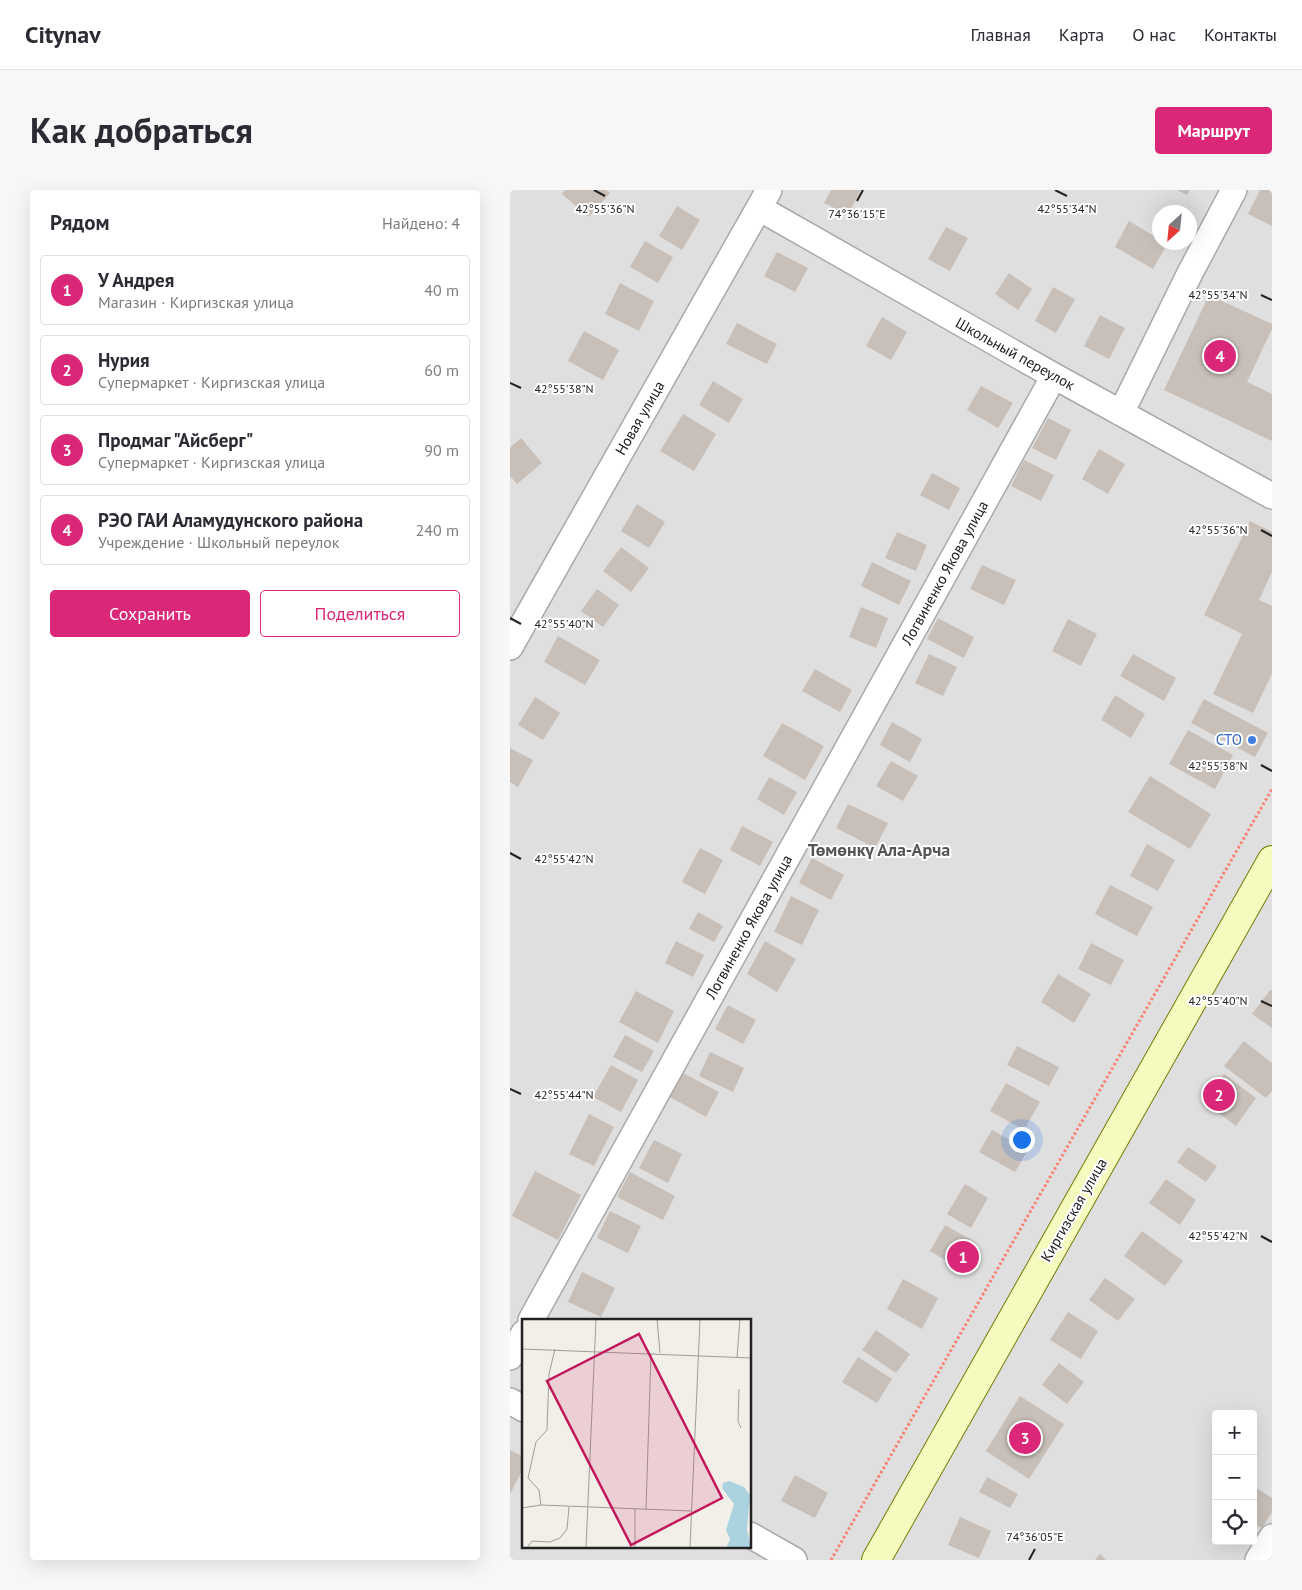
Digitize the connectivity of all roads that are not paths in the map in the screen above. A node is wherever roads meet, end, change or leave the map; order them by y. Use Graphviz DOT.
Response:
graph roads {
  1 [pos="1234,190"];
  2 [pos="764,199"];
  3 [pos="1054,376"];
  4 [pos="1121,413"];
  5 [pos="1272,496"];
  6 [pos="510,647"];
  7 [pos="1272,860"];
  8 [pos="532,1319"];
  9 [pos="522,1337"];
  10 [pos="510,1358"];
  11 [pos="510,1401"];
  12 [pos="522,1408"];
  13 [pos="751,1536"];
  14 [pos="1272,1537"];
  15 [pos="794,1560"];
  16 [pos="876,1560"];
  17 [pos="1258,1560"];
  1 -- 4 [label="street"];
  2 -- 3 [label="street, Школьный переулок"];
  2 -- 6 [label="street, Новая улица"];
  3 -- 4 [label="street, Школьный переулок"];
  3 -- 8 [label="street, Логвиненко Якова улица"];
  4 -- 5 [label="street, Школьный переулок"];
  7 -- 16 [label="main road, Киргизская улица"];
  9 -- 10 [label="street"];
  11 -- 12 [label="street"];
  13 -- 15 [label="street"];
  14 -- 17 [label="street"];
}
